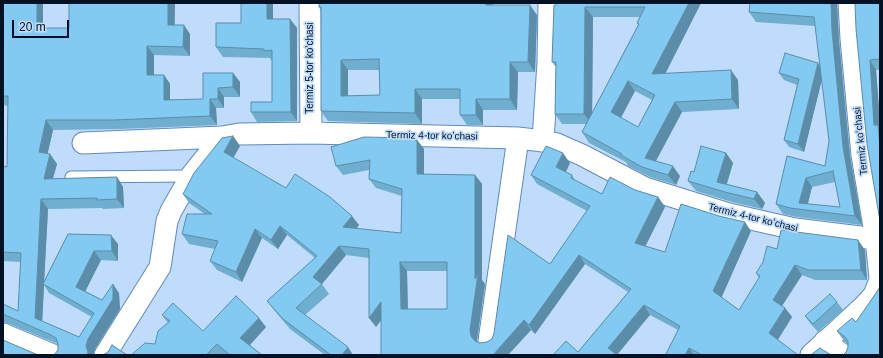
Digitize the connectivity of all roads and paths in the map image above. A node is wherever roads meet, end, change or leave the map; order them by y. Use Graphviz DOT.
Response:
graph roads {
  1 [pos="310,3"];
  2 [pos="549,3"];
  3 [pos="849,3"];
  4 [pos="311,133"];
  5 [pos="222,137"];
  6 [pos="518,138"];
  7 [pos="542,141"];
  8 [pos="83,143"];
  9 [pos="191,176"];
  10 [pos="71,177"];
  11 [pos="876,239"];
  12 [pos="880,279"];
  13 [pos="3,334"];
  14 [pos="489,341"];
  15 [pos="818,348"];
  16 [pos="53,355"];
  17 [pos="105,355"];
  18 [pos="843,355"];
  1 -- 4 [label="street, Termiz 5-tor koʼchasi"];
  2 -- 7 [label="street"];
  3 -- 11 [label="street, Termiz koʻchasi"];
  4 -- 5 [label="street, Termiz 4-tor koʼchasi"];
  4 -- 6 [label="street, Termiz 4-tor koʼchasi"];
  5 -- 8 [label="street, Termiz 4-tor koʼchasi"];
  5 -- 9 [label="street"];
  6 -- 7 [label="street, Termiz 4-tor koʼchasi"];
  6 -- 14 [label="street"];
  7 -- 11 [label="street, Termiz 4-tor koʼchasi"];
  9 -- 10 [label="lane"];
  9 -- 17 [label="street"];
  11 -- 12 [label="street, Termiz koʻchasi"];
  12 -- 15 [label="street, Termiz koʻchasi"];
  13 -- 16 [label="street"];
  15 -- 18 [label="street"];
}
